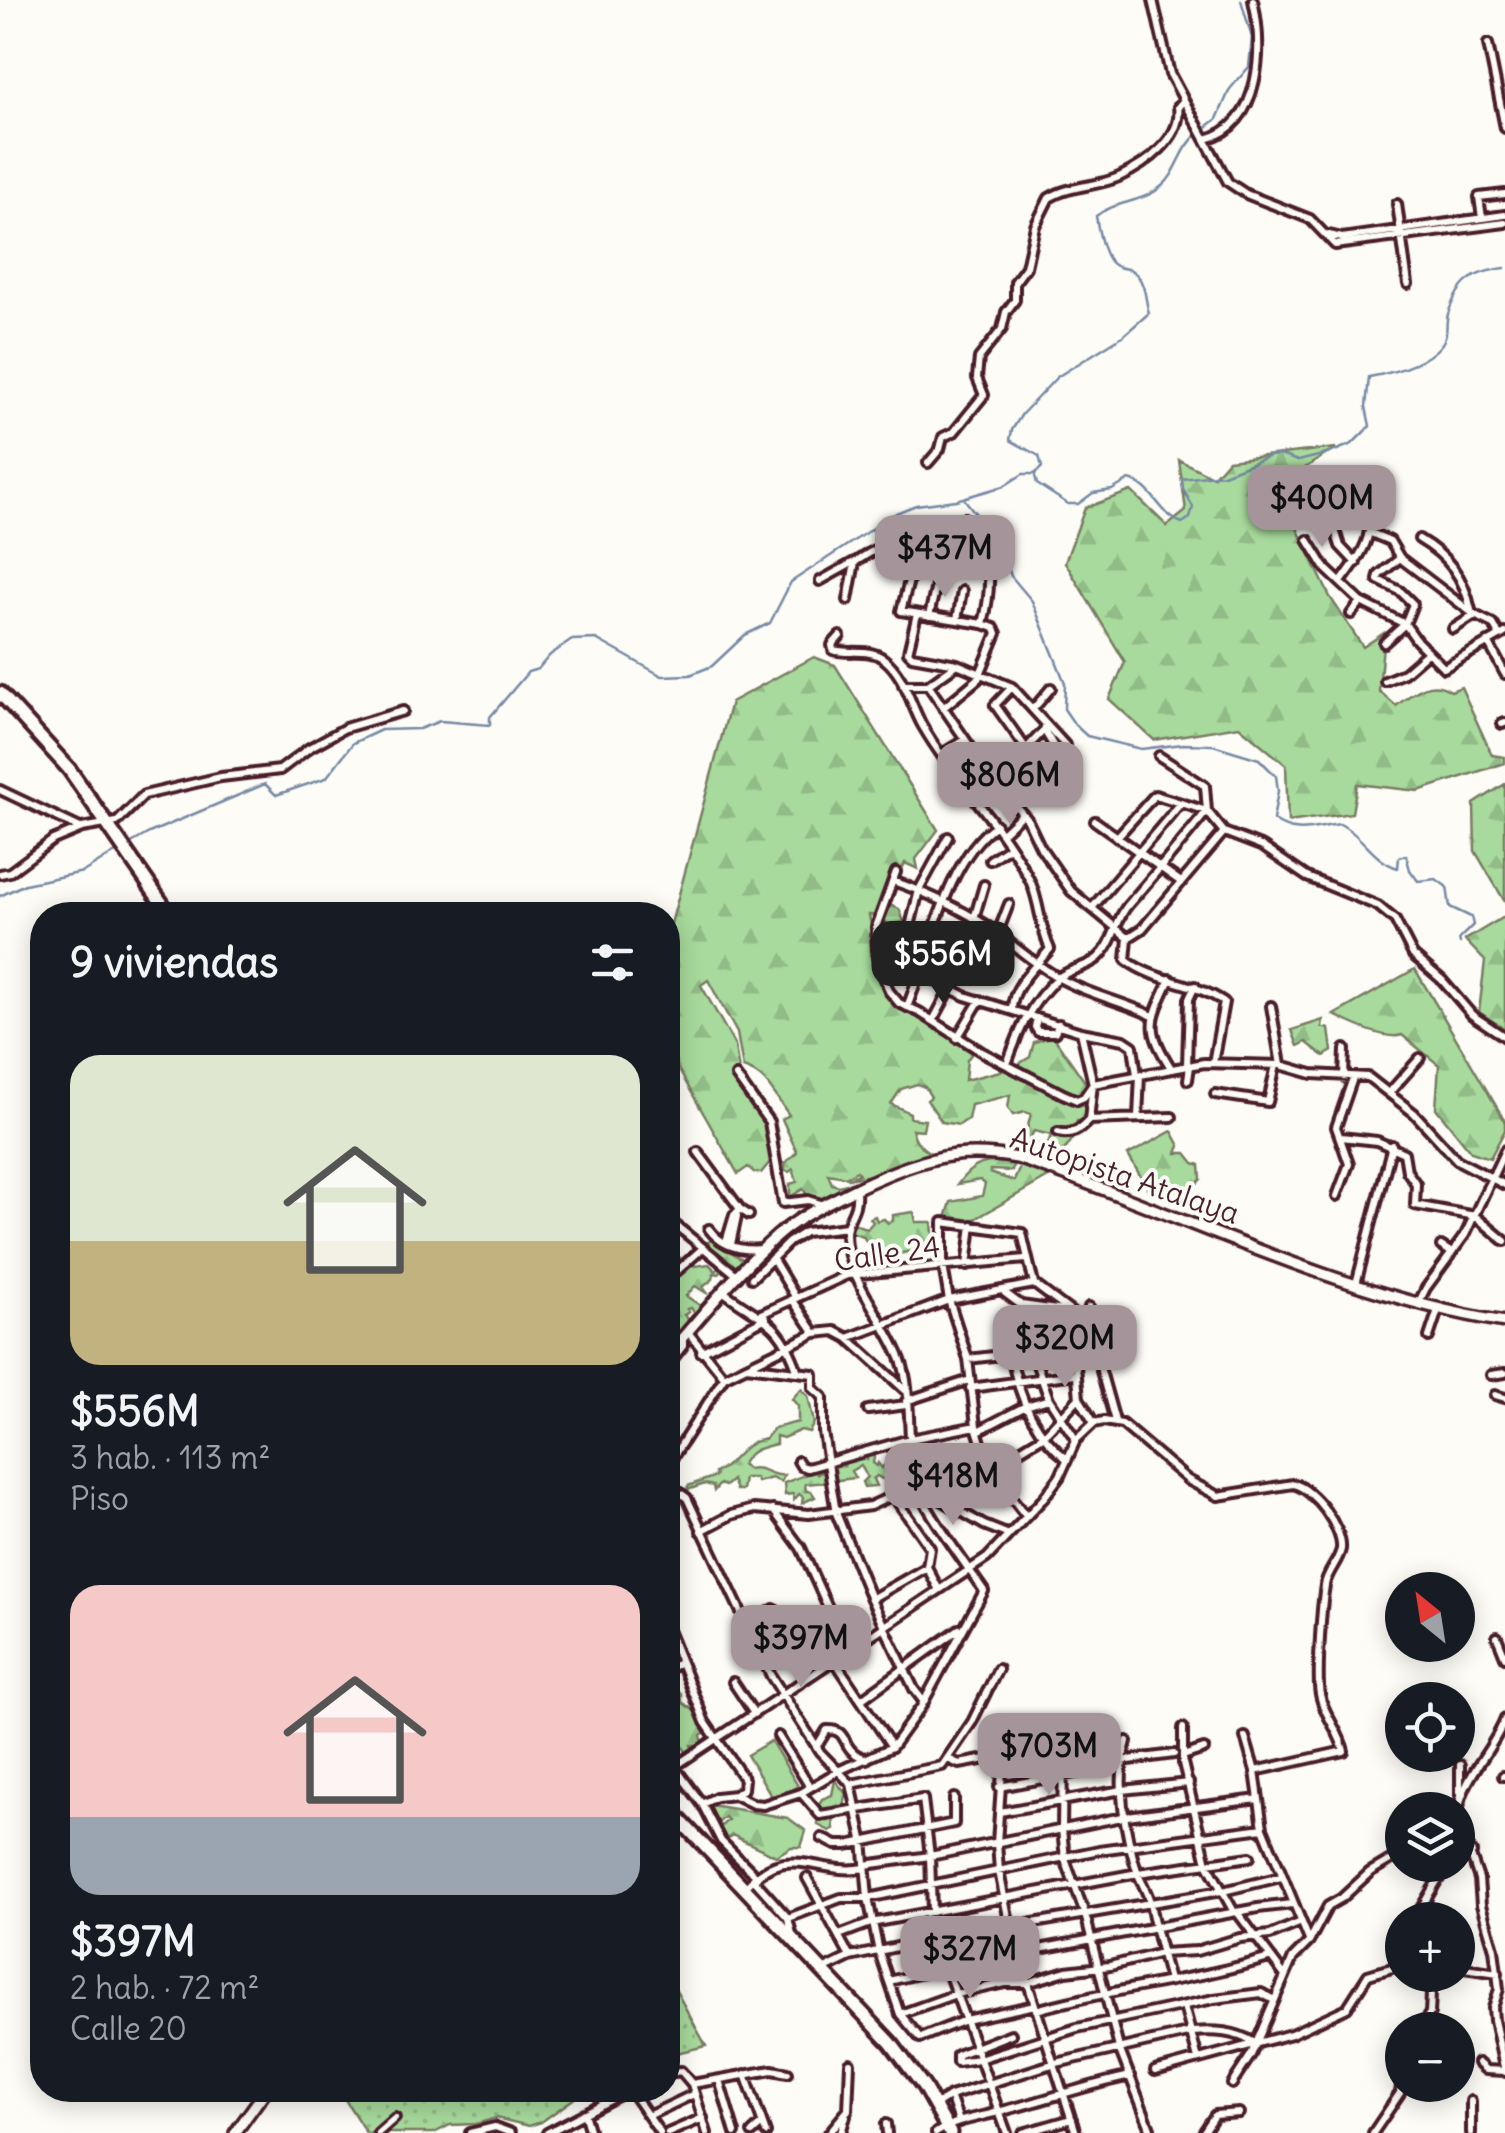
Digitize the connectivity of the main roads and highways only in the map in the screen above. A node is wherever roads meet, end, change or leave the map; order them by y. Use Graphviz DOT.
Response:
graph roads {
  1 [pos="0,693"];
  2 [pos="161,902"];
  3 [pos="1505,1322"];
  4 [pos="680,1339"];
  5 [pos="680,1821"];
  6 [pos="257,2102"];
  7 [pos="948,2128"];
  8 [pos="235,2133"];
  1 -- 2 [label="highway"];
  3 -- 4 [label="main road, Autopista Atalaya"];
  5 -- 7 [label="highway"];
  6 -- 8 [label="main road"];
}
